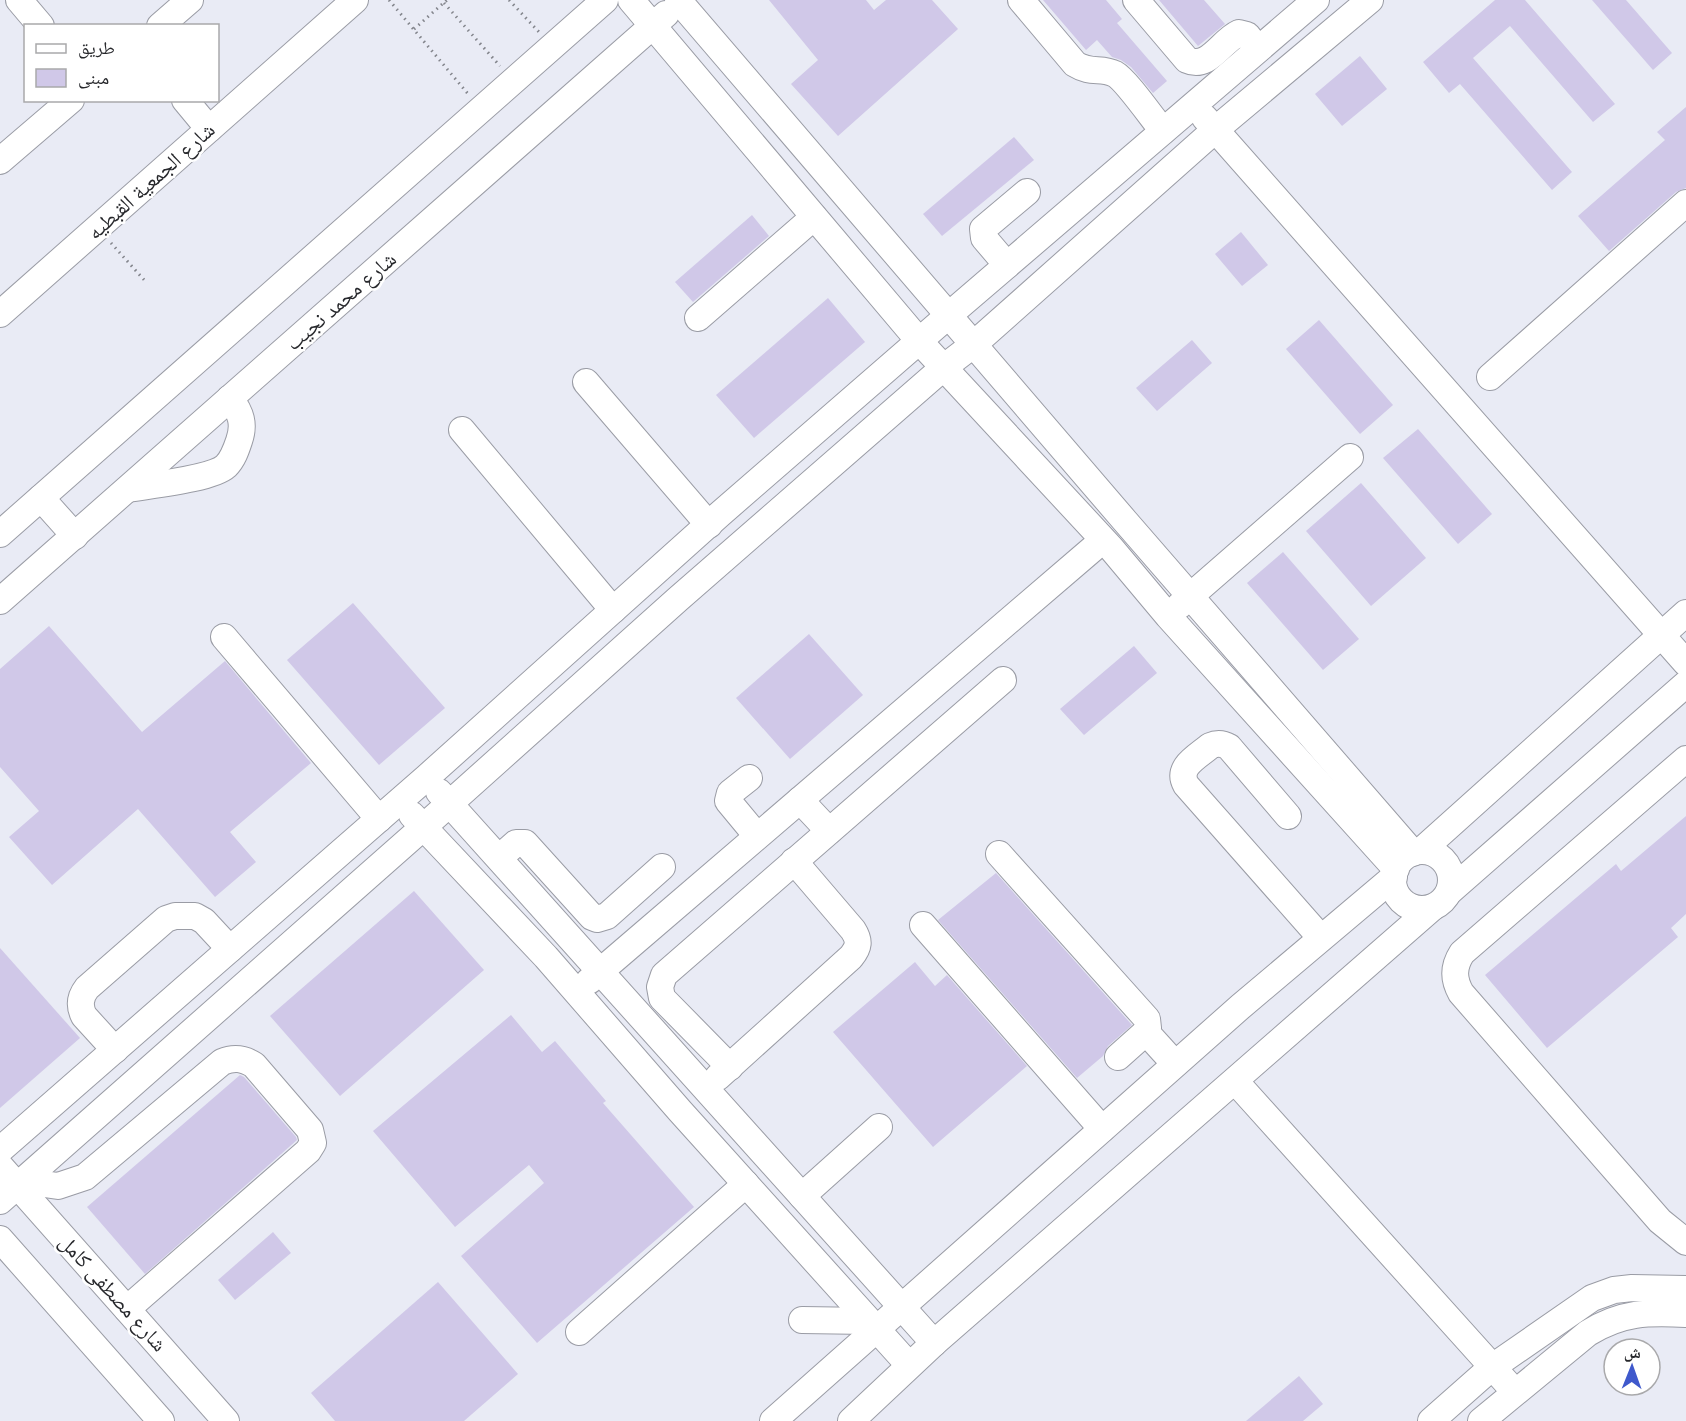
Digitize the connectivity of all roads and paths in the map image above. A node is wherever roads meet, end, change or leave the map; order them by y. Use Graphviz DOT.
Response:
graph roads {
  1 [pos="19,0"];
  2 [pos="190,0"];
  3 [pos="356,0"];
  4 [pos="389,0"];
  5 [pos="509,0"];
  6 [pos="605,0"];
  7 [pos="631,0"];
  8 [pos="1021,0"];
  9 [pos="1136,0"];
  10 [pos="1316,0"];
  11 [pos="1370,0"];
  12 [pos="446,1"];
  13 [pos="680,1"];
  14 [pos="39,24"];
  15 [pos="162,24"];
  16 [pos="653,26"];
  17 [pos="414,29"];
  18 [pos="552,47"];
  19 [pos="1258,49"];
  20 [pos="513,81"];
  21 [pos="69,102"];
  22 [pos="187,102"];
  23 [pos="1194,104"];
  24 [pos="481,109"];
  25 [pos="209,129"];
  26 [pos="1215,130"];
  27 [pos="1163,131"];
  28 [pos="0,161"];
  29 [pos="1027,192"];
  30 [pos="1686,203"];
  31 [pos="814,217"];
  32 [pos="97,228"];
  33 [pos="1007,265"];
  34 [pos="146,282"];
  35 [pos="0,314"];
  36 [pos="949,315"];
  37 [pos="698,318"];
  38 [pos="920,342"];
  39 [pos="973,345"];
  40 [pos="943,368"];
  41 [pos="1490,377"];
  42 [pos="586,382"];
  43 [pos="230,398"];
  44 [pos="462,430"];
  45 [pos="1350,457"];
  46 [pos="128,489"];
  47 [pos="41,498"];
  48 [pos="714,520"];
  49 [pos="0,534"];
  50 [pos="75,536"];
  51 [pos="1103,540"];
  52 [pos="742,542"];
  53 [pos="1191,596"];
  54 [pos="0,602"];
  55 [pos="613,610"];
  56 [pos="1686,613"];
  57 [pos="1168,616"];
  58 [pos="1661,635"];
  59 [pos="224,637"];
  60 [pos="1686,663"];
  61 [pos="1003,680"];
  62 [pos="1686,684"];
  63 [pos="1686,759"];
  64 [pos="427,777"];
  65 [pos="748,778"];
  66 [pos="800,800"];
  67 [pos="398,802"];
  68 [pos="450,803"];
  69 [pos="1288,816"];
  70 [pos="379,819"];
  71 [pos="424,826"];
  72 [pos="829,831"];
  73 [pos="757,837"];
  74 [pos="999,854"];
  75 [pos="500,858"];
  76 [pos="794,861"];
  77 [pos="1406,863"];
  78 [pos="662,867"];
  79 [pos="1441,900"];
  80 [pos="923,925"];
  81 [pos="1321,938"];
  82 [pos="230,949"];
  83 [pos="600,971"];
  84 [pos="577,992"];
  85 [pos="1146,1032"];
  86 [pos="664,1043"];
  87 [pos="115,1050"];
  88 [pos="1118,1057"];
  89 [pos="1176,1064"];
  90 [pos="639,1065"];
  91 [pos="729,1067"];
  92 [pos="1235,1081"];
  93 [pos="705,1089"];
  94 [pos="680,1111"];
  95 [pos="879,1126"];
  96 [pos="1102,1129"];
  97 [pos="0,1150"];
  98 [pos="0,1166"];
  99 [pos="783,1176"];
  100 [pos="13,1189"];
  101 [pos="752,1191"];
  102 [pos="802,1196"];
  103 [pos="0,1239"];
  104 [pos="1686,1242"];
  105 [pos="1686,1289"];
  106 [pos="901,1307"];
  107 [pos="127,1309"];
  108 [pos="1686,1314"];
  109 [pos="802,1320"];
  110 [pos="871,1325"];
  111 [pos="579,1332"];
  112 [pos="934,1343"];
  113 [pos="909,1365"];
  114 [pos="1491,1368"];
  115 [pos="1515,1392"];
  116 [pos="161,1421"];
  117 [pos="226,1421"];
  118 [pos="773,1421"];
  119 [pos="851,1421"];
  120 [pos="1431,1421"];
  121 [pos="1481,1421"];
  1 -- 14 [label="street"];
  2 -- 15 [label="street"];
  3 -- 25 [label="street, شارع الجمعية القبطيه"];
  4 -- 17 [label="path"];
  5 -- 18 [label="path"];
  6 -- 18 [label="street"];
  7 -- 16 [label="street"];
  8 -- 27 [label="street"];
  9 -- 19 [label="street"];
  10 -- 19 [label="street"];
  11 -- 26 [label="street"];
  12 -- 17 [label="path"];
  12 -- 20 [label="path"];
  13 -- 16 [label="street, شارع محمد نجيب"];
  13 -- 36 [label="street"];
  16 -- 31 [label="street"];
  16 -- 43 [label="street, شارع محمد نجيب"];
  17 -- 24 [label="path"];
  18 -- 20 [label="street"];
  19 -- 23 [label="street"];
  20 -- 24 [label="street"];
  21 -- 28 [label="street"];
  22 -- 25 [label="street"];
  23 -- 26 [label="street"];
  23 -- 27 [label="street"];
  24 -- 47 [label="street"];
  25 -- 32 [label="street, شارع الجمعية القبطيه"];
  26 -- 39 [label="street"];
  26 -- 58 [label="street"];
  27 -- 33 [label="street"];
  29 -- 33 [label="street"];
  30 -- 41 [label="street"];
  31 -- 37 [label="street"];
  31 -- 38 [label="street"];
  32 -- 34 [label="path"];
  32 -- 35 [label="street, شارع الجمعية القبطيه"];
  33 -- 36 [label="street"];
  36 -- 38 [label="street"];
  36 -- 39 [label="street"];
  38 -- 40 [label="street"];
  38 -- 48 [label="street"];
  39 -- 40 [label="street"];
  39 -- 53 [label="street"];
  40 -- 51 [label="street"];
  40 -- 52 [label="street"];
  42 -- 48 [label="street"];
  43 -- 46 [label="street, شارع محمد نجيب"];
  43 -- 46 [label="street"];
  44 -- 55 [label="street"];
  45 -- 53 [label="street"];
  46 -- 50 [label="street, شارع محمد نجيب"];
  47 -- 49 [label="street"];
  47 -- 50 [label="street"];
  48 -- 52 [label="street"];
  48 -- 55 [label="street"];
  50 -- 54 [label="street, شارع محمد نجيب"];
  51 -- 57 [label="street"];
  51 -- 66 [label="street"];
  52 -- 68 [label="street"];
  53 -- 57 [label="street"];
  53 -- 77 [label="street"];
  55 -- 64 [label="street"];
  56 -- 58 [label="street"];
  57 -- 77 [label="street"];
  58 -- 60 [label="street"];
  58 -- 77 [label="street"];
  59 -- 70 [label="street"];
  61 -- 72 [label="street"];
  62 -- 79 [label="street"];
  63 -- 104 [label="street"];
  64 -- 67 [label="street"];
  64 -- 68 [label="street"];
  65 -- 73 [label="street"];
  66 -- 72 [label="street"];
  66 -- 73 [label="street"];
  67 -- 70 [label="street"];
  67 -- 71 [label="street"];
  68 -- 71 [label="street"];
  68 -- 75 [label="street"];
  69 -- 81 [label="street"];
  70 -- 82 [label="street"];
  71 -- 84 [label="street"];
  71 -- 100 [label="street"];
  72 -- 76 [label="street"];
  73 -- 83 [label="street"];
  74 -- 85 [label="street"];
  75 -- 78 [label="street"];
  75 -- 83 [label="street"];
  76 -- 91 [label="street"];
  76 -- 91 [label="street"];
  77 -- 79 [label="street"];
  77 -- 79 [label="street"];
  77 -- 81 [label="street"];
  79 -- 92 [label="street"];
  80 -- 96 [label="street"];
  81 -- 89 [label="street"];
  82 -- 87 [label="street"];
  82 -- 87 [label="street"];
  83 -- 84 [label="street"];
  83 -- 86 [label="street"];
  84 -- 90 [label="street"];
  85 -- 88 [label="street"];
  85 -- 89 [label="street"];
  86 -- 90 [label="street"];
  86 -- 93 [label="street"];
  87 -- 97 [label="street"];
  89 -- 96 [label="street"];
  90 -- 94 [label="street"];
  91 -- 93 [label="street"];
  92 -- 112 [label="street"];
  92 -- 114 [label="street"];
  93 -- 94 [label="street"];
  93 -- 99 [label="street"];
  94 -- 101 [label="street"];
  95 -- 102 [label="street"];
  96 -- 106 [label="street"];
  98 -- 100 [label="street, شارع مصطفى كامل"];
  99 -- 101 [label="street"];
  99 -- 102 [label="street"];
  100 -- 107 [label="street, شارع مصطفى كامل"];
  100 -- 107 [label="street"];
  101 -- 110 [label="street"];
  101 -- 111 [label="street"];
  102 -- 106 [label="street"];
  103 -- 116 [label="street"];
  105 -- 114 [label="street"];
  106 -- 110 [label="street"];
  106 -- 112 [label="street"];
  107 -- 117 [label="street, شارع مصطفى كامل"];
  108 -- 115 [label="street"];
  109 -- 110 [label="street"];
  110 -- 113 [label="street"];
  110 -- 118 [label="street"];
  112 -- 113 [label="street"];
  113 -- 119 [label="street"];
  114 -- 115 [label="street"];
  114 -- 120 [label="street"];
  115 -- 121 [label="street"];
}
